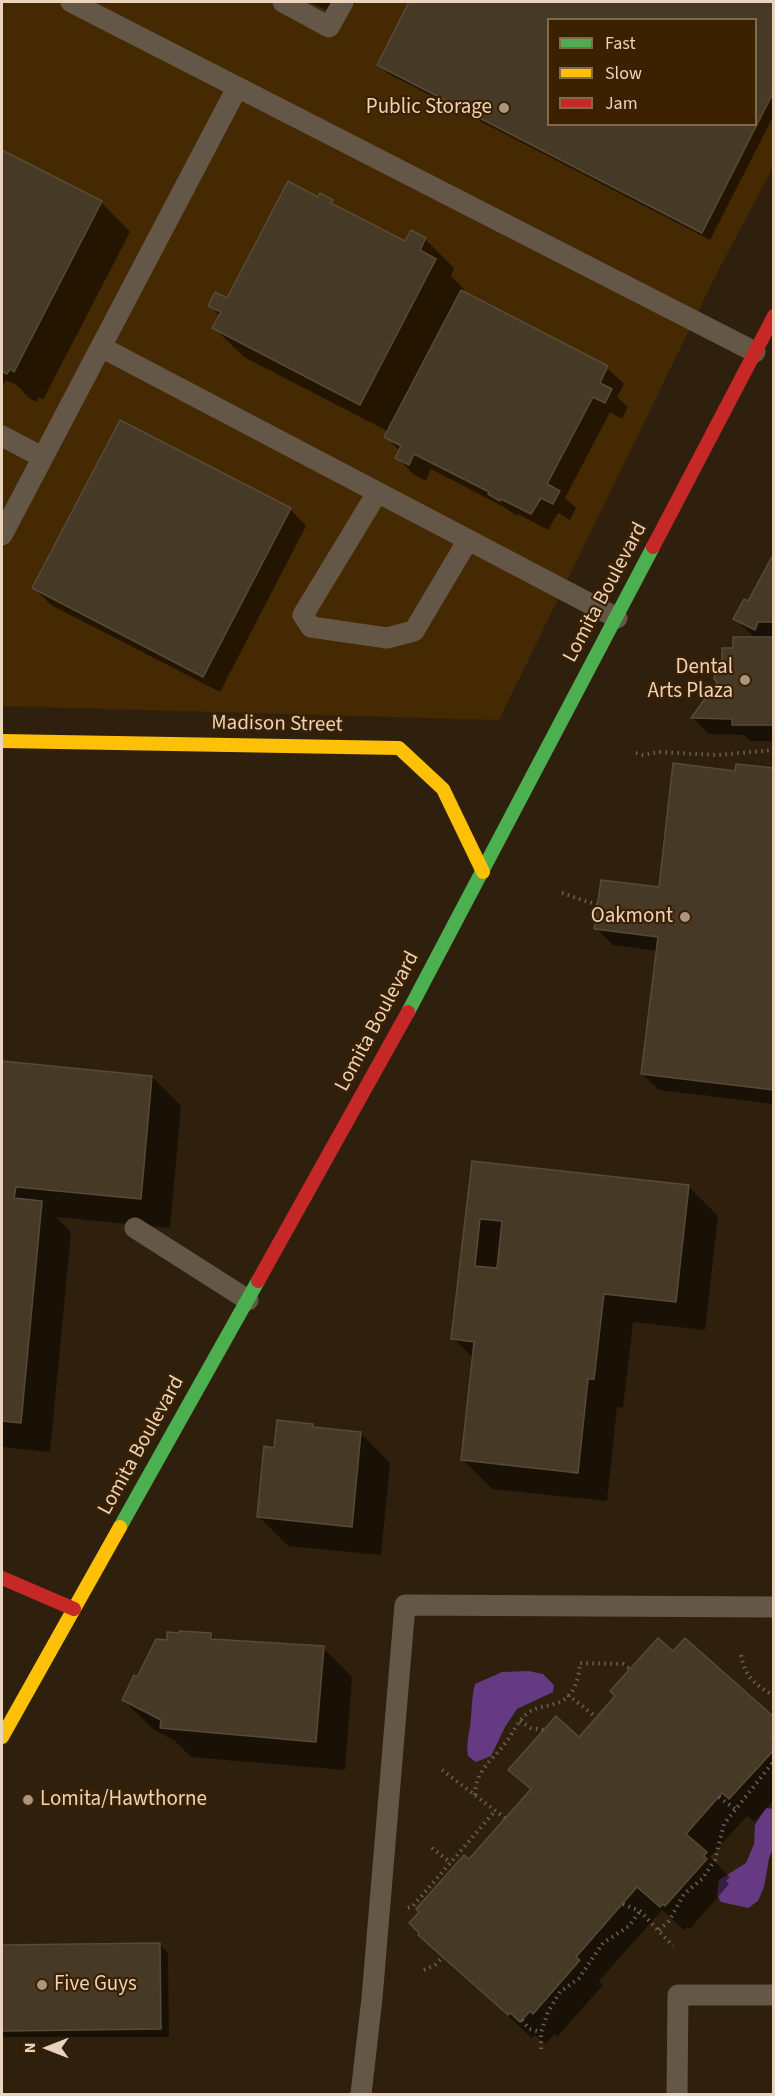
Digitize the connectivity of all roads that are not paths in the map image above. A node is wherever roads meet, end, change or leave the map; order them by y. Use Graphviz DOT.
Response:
graph roads {
  1 [pos="71,2"];
  2 [pos="283,2"];
  3 [pos="343,2"];
  4 [pos="237,88"];
  5 [pos="774,316"];
  6 [pos="101,347"];
  7 [pos="759,355"];
  8 [pos="2,436"];
  9 [pos="42,457"];
  10 [pos="377,492"];
  11 [pos="2,535"];
  12 [pos="468,540"];
  13 [pos="617,618"];
  14 [pos="2,741"];
  15 [pos="483,872"];
  16 [pos="135,1228"];
  17 [pos="248,1300"];
  18 [pos="2,1578"];
  19 [pos="774,1607"];
  20 [pos="74,1609"];
  21 [pos="2,1737"];
  22 [pos="774,1995"];
  23 [pos="361,2094"];
  24 [pos="677,2094"];
  1 -- 4 [label="lane"];
  2 -- 3 [label="lane"];
  4 -- 6 [label="lane"];
  4 -- 7 [label="lane"];
  5 -- 7 [label="main road, Lomita Boulevard"];
  6 -- 9 [label="lane"];
  6 -- 10 [label="lane"];
  7 -- 13 [label="main road, Lomita Boulevard"];
  8 -- 9 [label="lane"];
  9 -- 11 [label="lane"];
  10 -- 12 [label="lane"];
  10 -- 12 [label="lane"];
  12 -- 13 [label="lane"];
  13 -- 15 [label="main road, Lomita Boulevard"];
  14 -- 15 [label="main road, Madison Street"];
  15 -- 17 [label="main road, Lomita Boulevard"];
  16 -- 17 [label="lane"];
  17 -- 20 [label="main road, Lomita Boulevard"];
  18 -- 20 [label="main road"];
  19 -- 23 [label="lane"];
  20 -- 21 [label="main road, Lomita Boulevard"];
  22 -- 24 [label="lane"];
}
